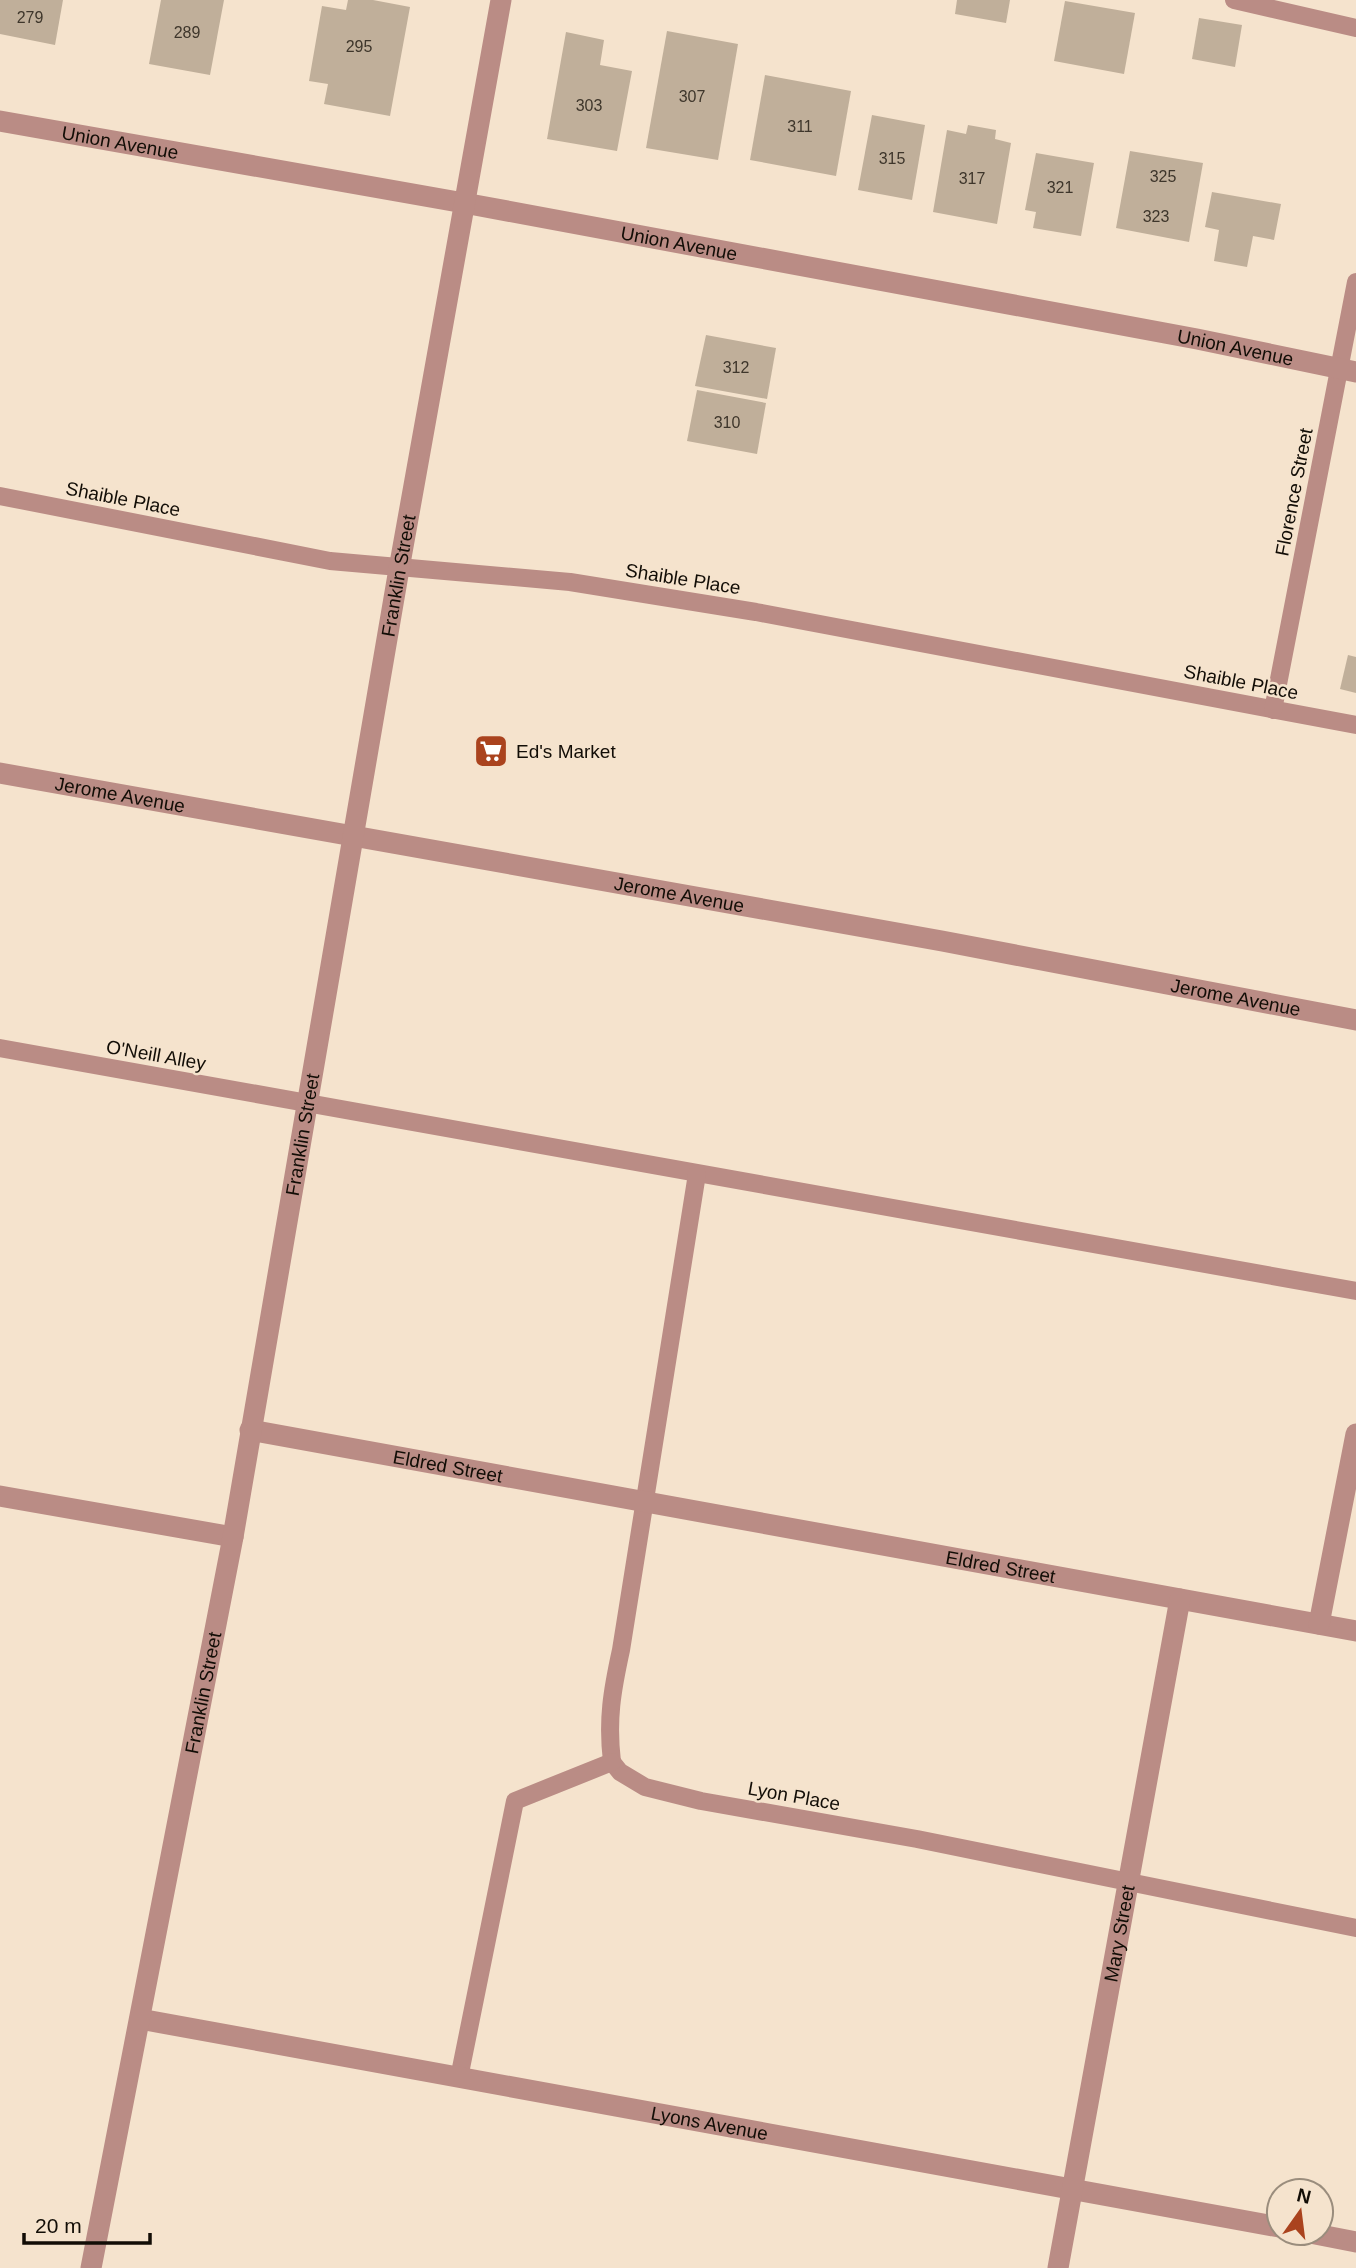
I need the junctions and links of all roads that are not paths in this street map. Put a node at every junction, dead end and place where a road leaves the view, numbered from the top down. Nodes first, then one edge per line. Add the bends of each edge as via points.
1 (501, 0) edge
2 (1234, 0) edge
3 (1356, 28) edge
4 (0, 121) edge
5 (464, 203) junction
6 (1356, 282) edge
7 (1348, 371) edge
8 (0, 496) edge
9 (399, 569) junction
10 (1273, 710) junction
11 (1356, 725) edge
12 (0, 773) edge
13 (352, 837) junction
14 (1356, 1020) edge
15 (0, 1048) edge
16 (306, 1104) junction
17 (697, 1174) junction
18 (1356, 1291) edge
19 (250, 1430) junction
20 (1356, 1434) edge
21 (0, 1496) edge
22 (646, 1502) junction
23 (233, 1537) junction
24 (1180, 1599) junction
25 (1319, 1624) junction
26 (1356, 1631) edge
27 (612, 1762) junction
28 (1128, 1882) junction
29 (1356, 1928) edge
30 (140, 2019) junction
31 (459, 2078) junction
32 (1072, 2189) junction
33 (1265, 2224) edge
34 (1335, 2238) edge
35 (1356, 2242) edge
36 (91, 2268) edge
37 (1059, 2268) edge

1 - 5 street, Franklin Street
2 - 3 lane
4 - 5 street, Union Avenue
5 - 7 street, Union Avenue
5 - 9 street, Franklin Street
6 - 7 lane, Florence Street
7 - 10 lane, Florence Street
8 - 9 lane, Shaible Place via 330,561
9 - 10 lane, Shaible Place via 570,582 756,612
9 - 13 street, Franklin Street
10 - 11 lane, Shaible Place
12 - 13 street, Jerome Avenue
13 - 14 street, Jerome Avenue
13 - 16 street, Franklin Street
15 - 16 lane, O'Neill Alley
16 - 17 lane, O'Neill Alley
16 - 19 street, Franklin Street
17 - 18 lane, O'Neill Alley
17 - 22 lane
19 - 22 street, Eldred Street
19 - 23 street, Franklin Street
20 - 25 street
21 - 23 street
22 - 24 street, Eldred Street
22 - 27 lane via 609,1704
23 - 30 street, Franklin Street
24 - 25 street, Eldred Street
24 - 28 street, Mary Street
25 - 26 street, Eldred Street
27 - 28 lane, Lyon Place via 645,1787 701,1801
27 - 31 lane via 515,1801
28 - 29 lane, Lyon Place
28 - 32 street, Mary Street
30 - 31 street, Lyons Avenue
30 - 36 street, Franklin Street
31 - 32 street, Lyons Avenue
32 - 33 street, Lyons Avenue
32 - 37 street, Mary Street
34 - 35 street

